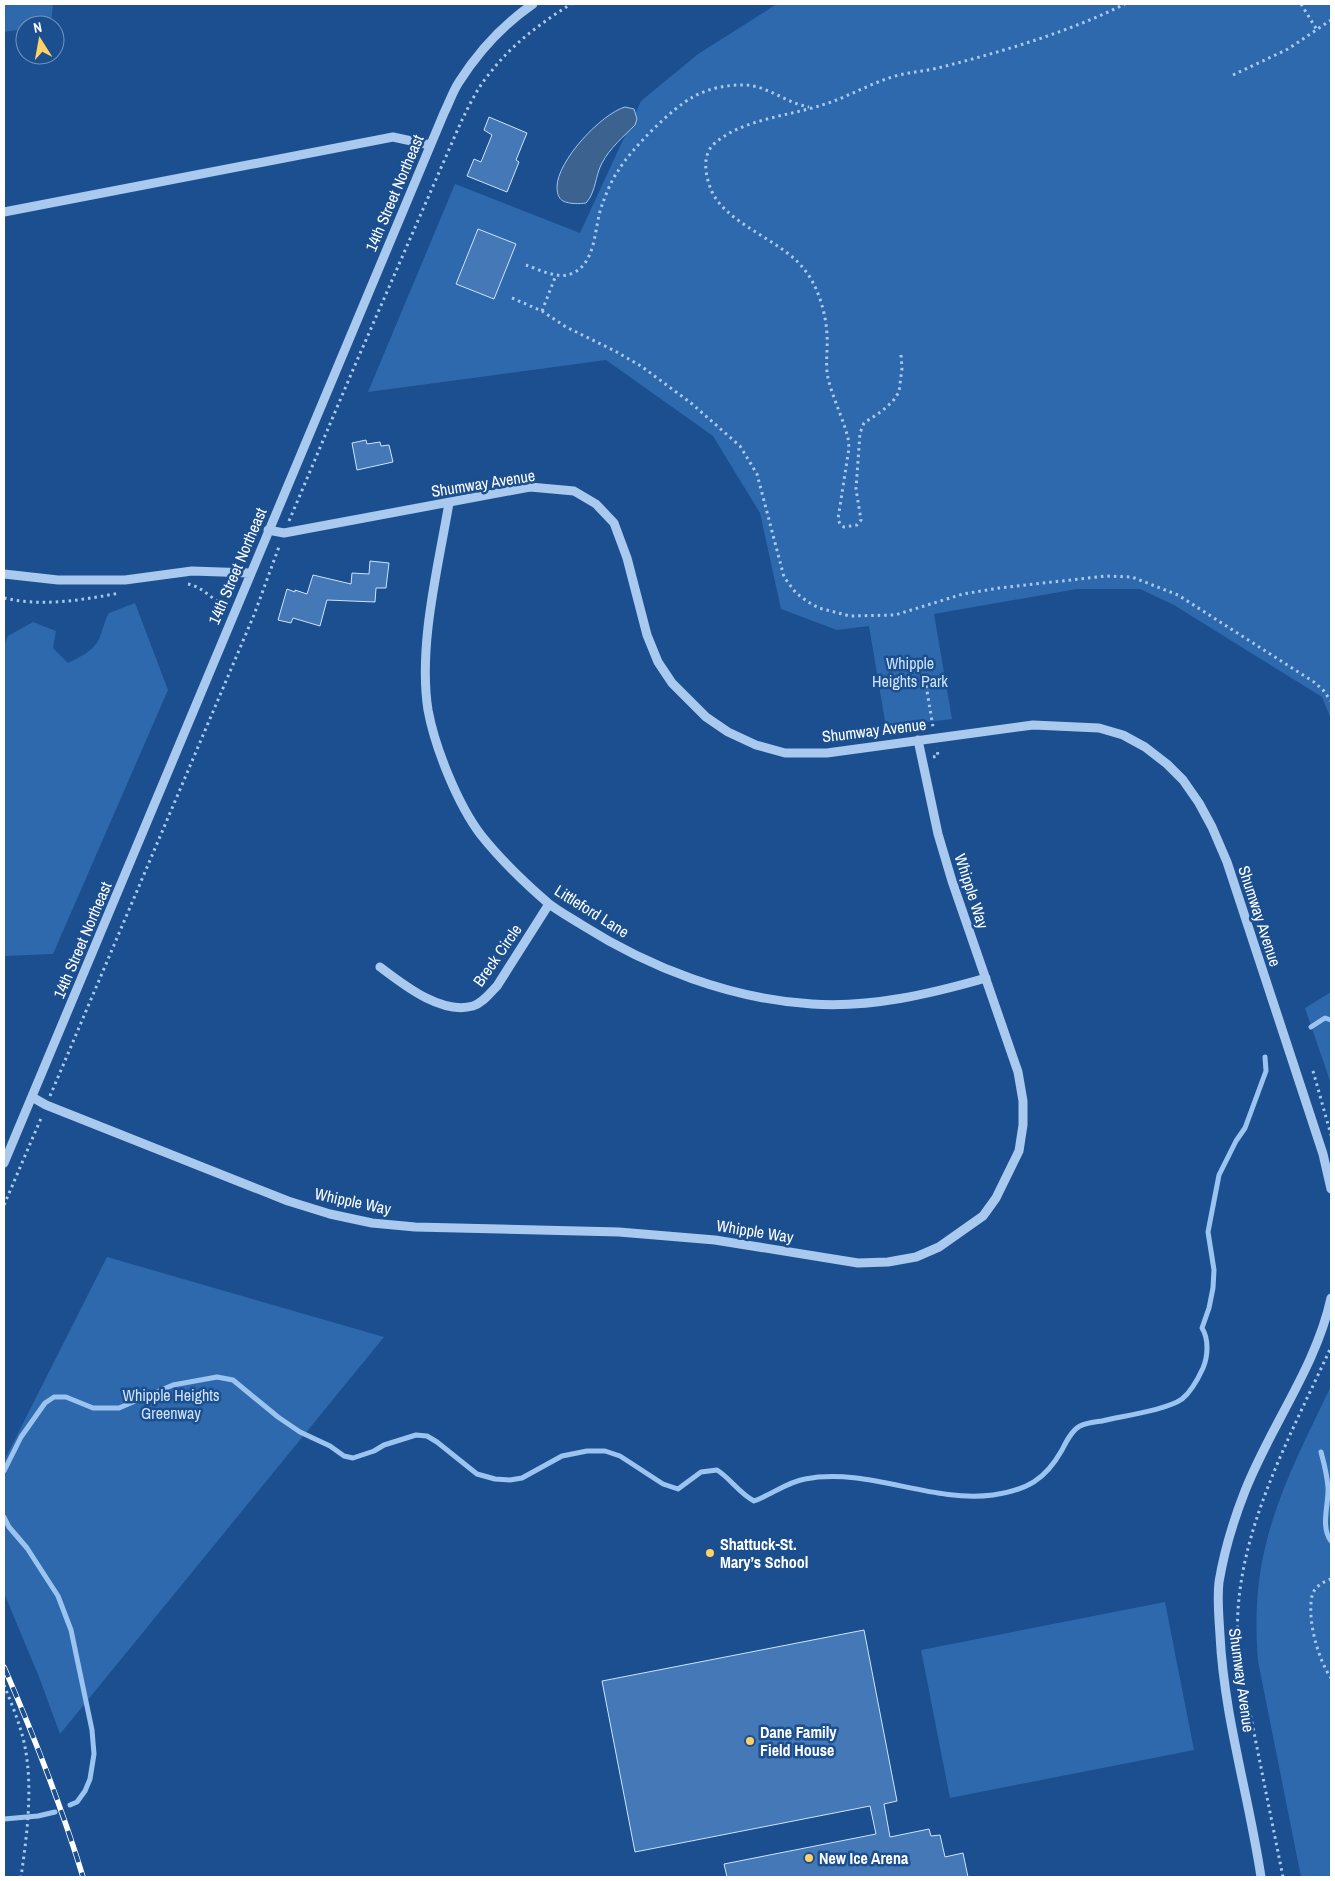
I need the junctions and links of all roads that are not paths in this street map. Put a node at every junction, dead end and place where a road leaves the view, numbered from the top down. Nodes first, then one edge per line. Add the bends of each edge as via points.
1 (533, 4) edge
2 (430, 145) junction
3 (4, 212) edge
4 (448, 503) junction
5 (268, 530) junction
6 (250, 573) junction
7 (4, 574) edge
8 (918, 740) junction
9 (549, 904) junction
10 (380, 967) dead end
11 (986, 978) junction
12 (32, 1097) junction
13 (4, 1163) edge
14 (1331, 1189) edge
15 (1331, 1298) edge
16 (1261, 1877) edge

1 - 2 street, 14th Street Northeast via 499,31 476,58 458,83
2 - 3 street via 393,137
2 - 5 street, 14th Street Northeast
4 - 5 street, Shumway Avenue via 284,533
4 - 8 street, Shumway Avenue via 530,487 574,491 596,504 614,523 621,539 647,635 658,662 672,684 706,717 728,732 756,745 785,753 827,753
4 - 9 street, Littleford Lane via 424,666 428,711 444,764 480,834
5 - 6 street, 14th Street Northeast
6 - 7 street via 192,570 126,580 58,580
6 - 12 street, 14th Street Northeast
8 - 11 street, Whipple Way via 938,834
8 - 14 street, Shumway Avenue via 1033,725 1099,728 1123,735 1145,748 1183,780 1212,827 1227,862 1323,1154
9 - 10 street, Breck Circle via 497,986 474,1006 447,1006 412,991
9 - 11 street, Littleford Lane via 608,941 659,966 709,984 765,998 812,1004 860,1004 916,996
11 - 12 street, Whipple Way via 1018,1072 1023,1101 1019,1151 996,1198 983,1216 939,1247 916,1257 888,1262 858,1262 715,1240 619,1232 372,1223 288,1201
12 - 13 street, 14th Street Northeast
15 - 16 street, Shumway Avenue via 1305,1371 1245,1491 1219,1583 1221,1655

